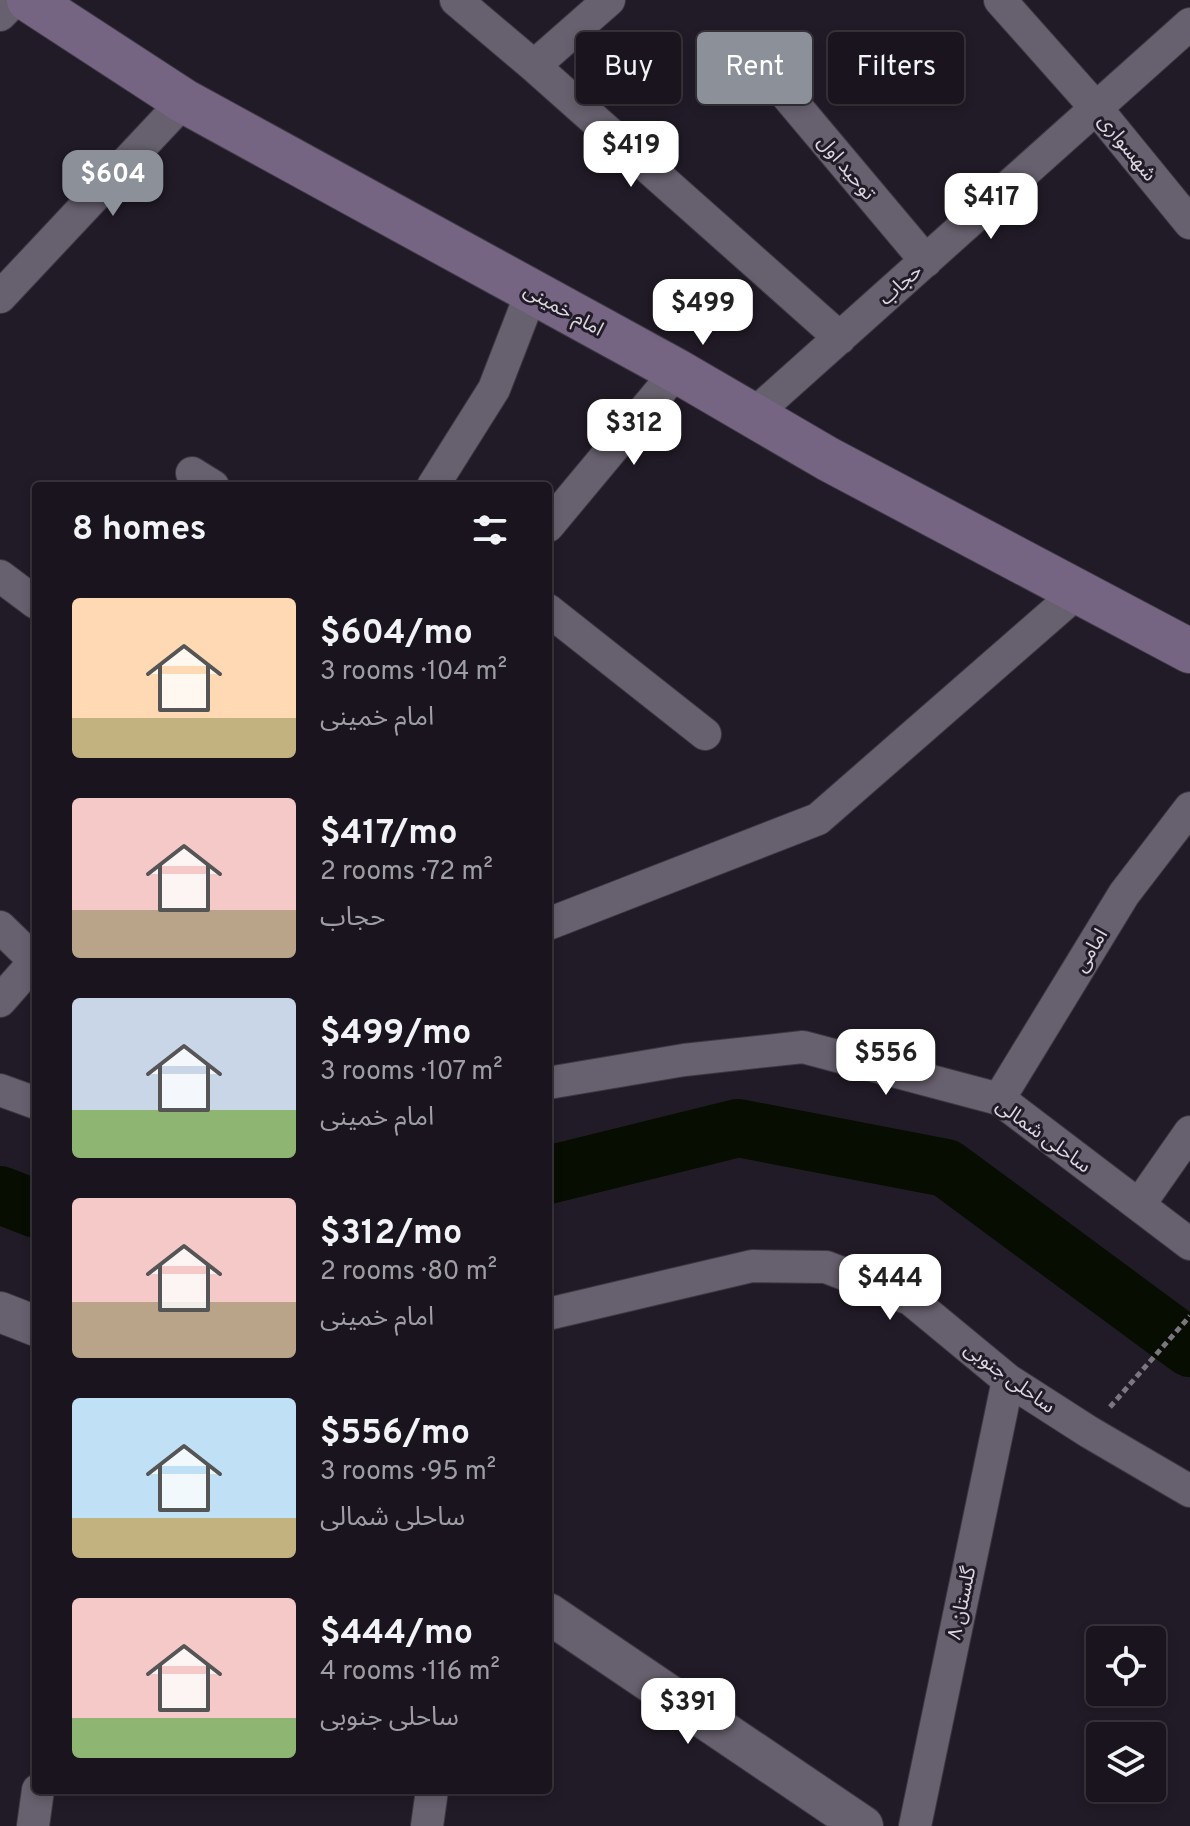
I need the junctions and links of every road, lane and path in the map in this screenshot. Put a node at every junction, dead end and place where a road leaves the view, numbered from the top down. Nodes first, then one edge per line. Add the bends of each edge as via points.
1 (15, 0) edge
2 (29, 0) edge
3 (456, 0) edge
4 (609, 0) edge
5 (1000, 0) edge
6 (0, 15) edge
7 (1190, 24) edge
8 (534, 66) junction
9 (184, 101) junction
10 (794, 104) edge
11 (1096, 108) junction
12 (1190, 223) edge
13 (926, 261) junction
14 (532, 291) junction
15 (0, 297) edge
16 (840, 338) junction
17 (677, 371) junction
18 (753, 415) junction
19 (436, 482) edge
20 (552, 521) edge
21 (0, 576) edge
22 (1079, 591) junction
23 (32, 600) edge
24 (552, 613) edge
25 (1190, 651) edge
26 (705, 734) dead end
27 (1190, 808) edge
28 (552, 922) edge
29 (0, 927) edge
30 (32, 956) edge
31 (32, 965) edge
32 (0, 1001) edge
33 (552, 1082) edge
34 (0, 1090) edge
35 (999, 1099) junction
36 (32, 1102) edge
37 (1190, 1132) edge
38 (1139, 1205) junction
39 (1190, 1244) edge
40 (0, 1312) edge
41 (552, 1313) edge
42 (1190, 1316) edge
43 (32, 1324) edge
44 (1008, 1380) junction
45 (1089, 1432) junction
46 (1190, 1491) edge
47 (552, 1616) edge
48 (37, 1794) edge
49 (431, 1794) edge
50 (817, 1812) edge
51 (33, 1826) edge
52 (427, 1826) edge
53 (863, 1826) edge
54 (915, 1826) edge

1 - 6 street
2 - 9 main road, امام خمینی
3 - 8 street
4 - 8 street
5 - 11 street, شهسواری
7 - 11 street, حجاب
8 - 16 street
9 - 14 main road, امام خمینی
9 - 15 street
10 - 13 street, توحید اول
11 - 12 street, شهسواری
11 - 13 street, حجاب
13 - 16 street, حجاب
14 - 17 main road, امام خمینی
14 - 19 street via 494,389
16 - 18 street, حجاب
17 - 18 main road, امام خمینی
17 - 20 street
18 - 22 main road, امام خمینی
21 - 23 street
22 - 25 main road, امام خمینی
22 - 28 street via 818,819
24 - 26 street
27 - 35 street, امامی via 1124,894
29 - 30 street
31 - 32 street
33 - 35 street, ساحلی شمالی via 803,1047
34 - 36 street
35 - 38 street, ساحلی شمالی
37 - 38 street
38 - 39 street, ساحلی شمالی
40 - 43 street
41 - 44 street, ساحلی جنوبی via 752,1266 826,1267 910,1299
42 - 45 path
44 - 45 street, ساحلی جنوبی
44 - 54 street, گلستان ۸
45 - 46 street, ساحلی جنوبی
47 - 50 street
48 - 51 street
49 - 52 street
50 - 53 street

